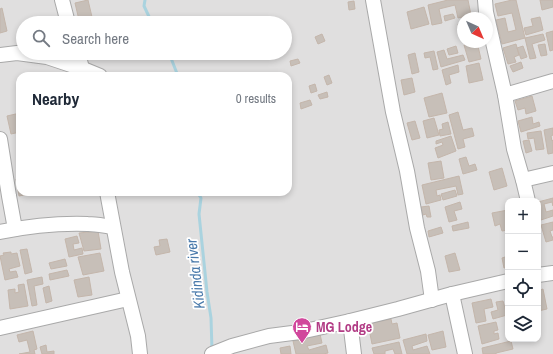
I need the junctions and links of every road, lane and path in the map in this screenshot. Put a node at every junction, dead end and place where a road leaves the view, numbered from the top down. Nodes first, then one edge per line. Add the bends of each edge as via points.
1 (62, 0) edge
2 (373, 0) edge
3 (485, 0) edge
4 (66, 16) edge
5 (16, 53) edge
6 (0, 55) edge
7 (54, 60) edge
8 (80, 60) edge
9 (83, 72) edge
10 (553, 81) edge
11 (504, 95) junction
12 (0, 139) edge
13 (553, 173) edge
14 (523, 180) junction
15 (108, 196) edge
16 (527, 198) edge
17 (113, 228) junction
18 (15, 229) junction
19 (0, 232) edge
20 (505, 282) edge
21 (452, 294) junction
22 (128, 299) junction
23 (432, 300) junction
24 (350, 321) junction
25 (0, 328) edge
26 (249, 348) edge
27 (140, 354) edge
28 (212, 354) edge
29 (354, 354) edge
30 (465, 354) edge

1 - 4 street
2 - 23 street
3 - 11 street
5 - 6 street
7 - 9 street
8 - 9 street
10 - 11 street
11 - 14 street via 514,149
12 - 18 street
13 - 14 street
14 - 16 street
15 - 17 street
17 - 18 street via 76,224
17 - 22 street
18 - 19 street
20 - 21 street
21 - 23 street
21 - 30 street
22 - 25 street
22 - 27 street
23 - 24 street
24 - 26 street via 270,336
24 - 29 street
26 - 28 street via 232,346

